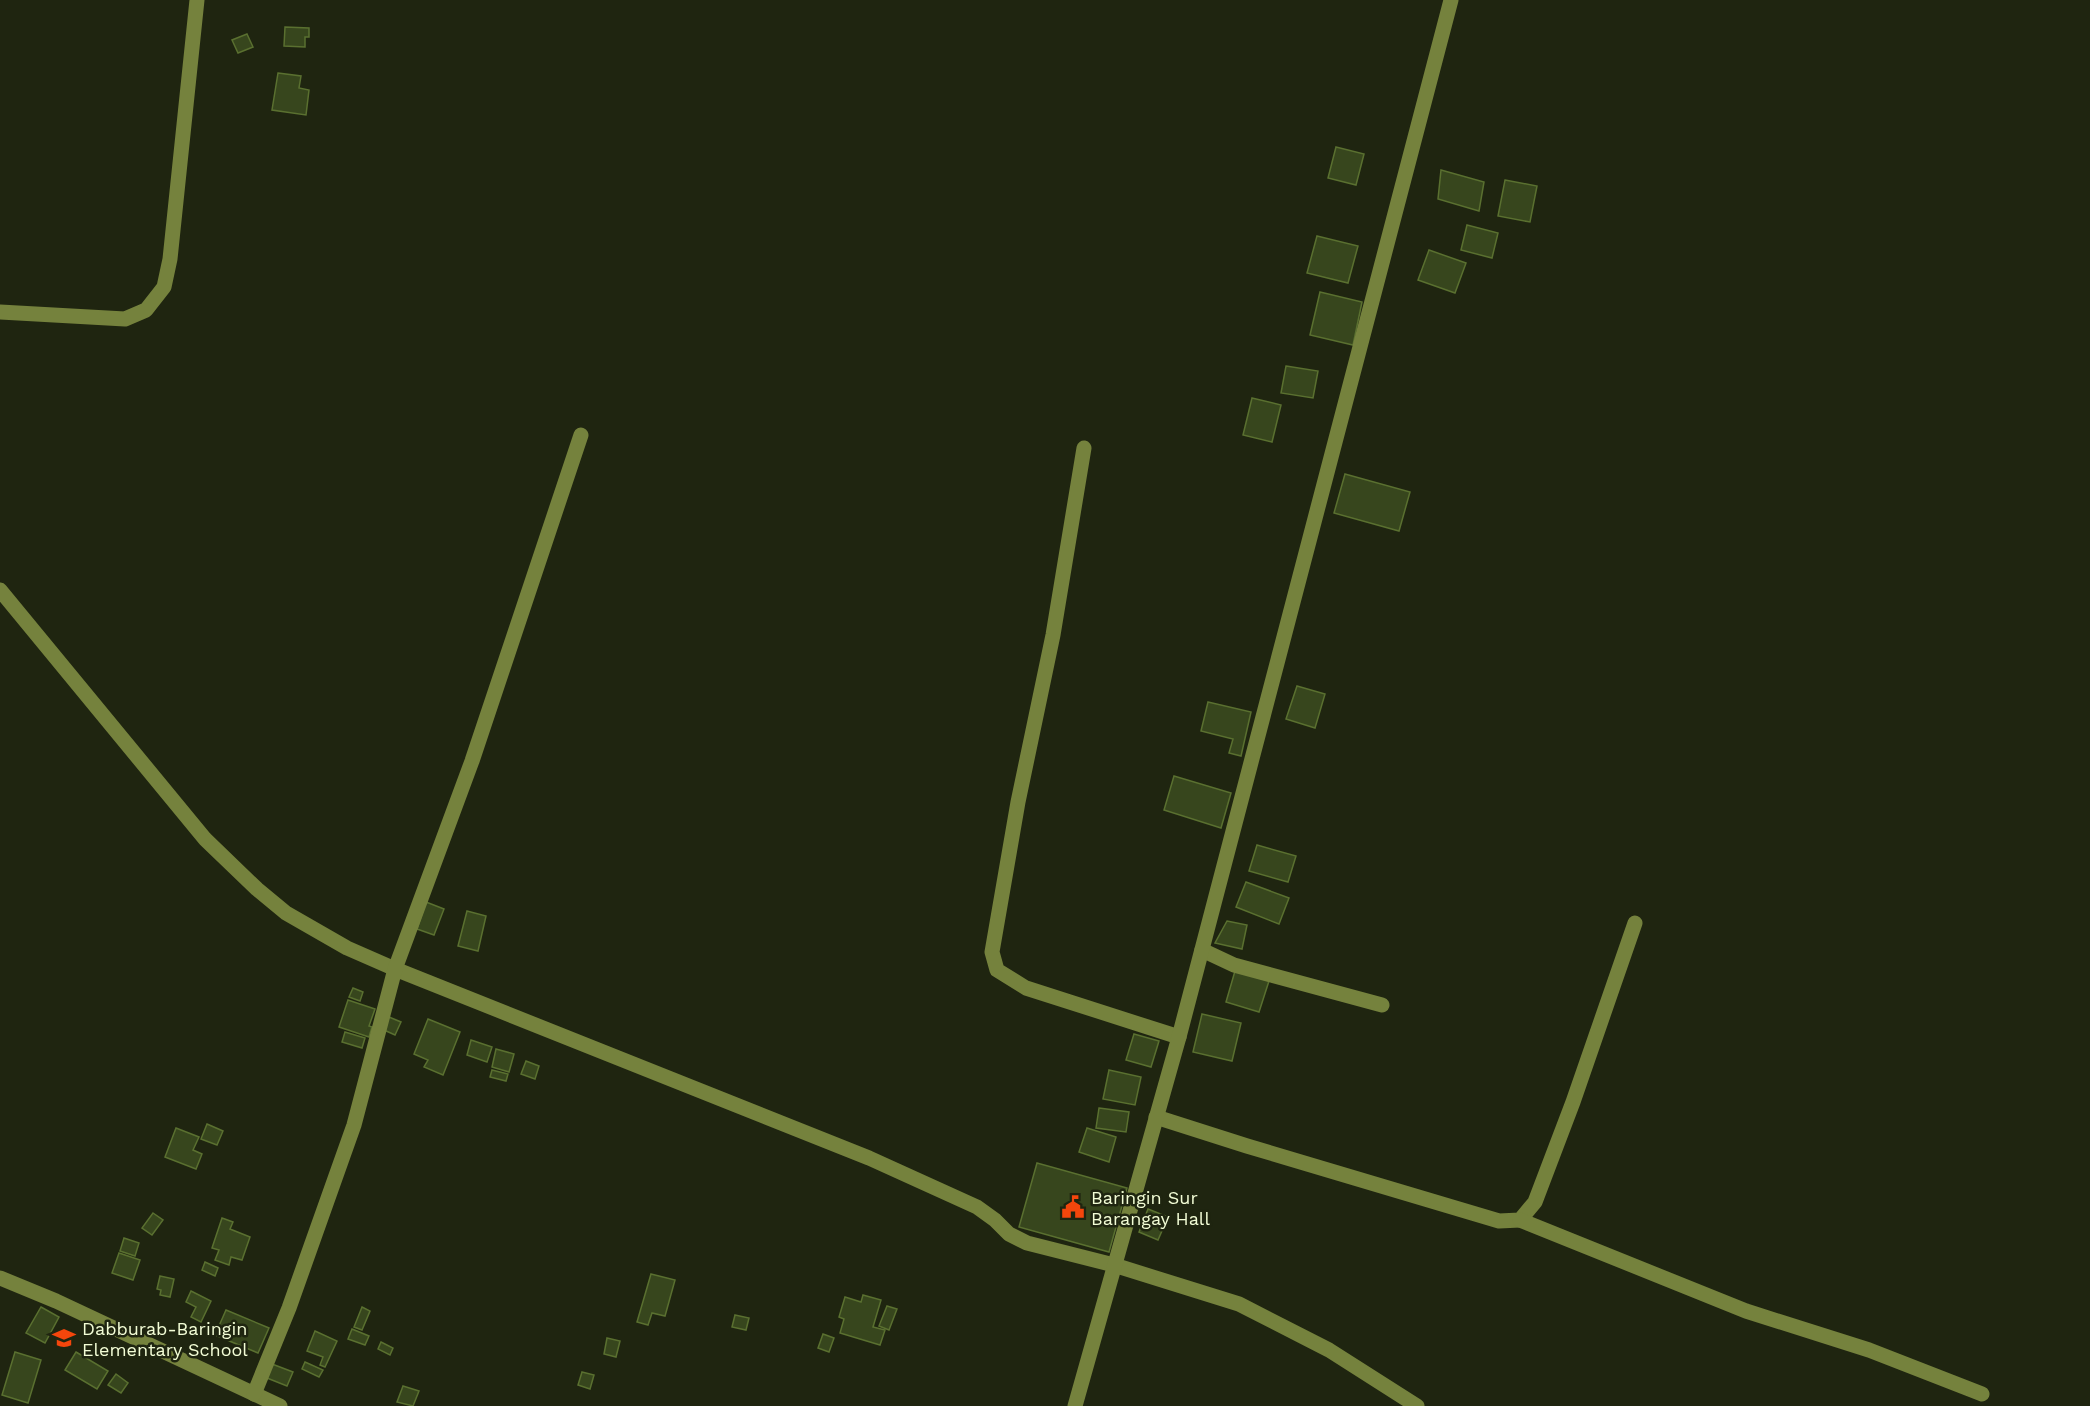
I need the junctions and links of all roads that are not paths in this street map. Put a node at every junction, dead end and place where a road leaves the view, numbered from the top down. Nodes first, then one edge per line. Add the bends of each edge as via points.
1 (197, 0) edge
2 (1451, 0) edge
3 (0, 312) edge
4 (581, 435) dead end
5 (1084, 448) dead end
6 (0, 590) edge
7 (1635, 922) dead end
8 (1202, 950) junction
9 (395, 969) junction
10 (1382, 1005) dead end
11 (1179, 1037) junction
12 (1156, 1117) junction
13 (1520, 1220) junction
14 (1114, 1265) junction
15 (0, 1278) edge
16 (254, 1394) junction
17 (1982, 1394) dead end
18 (280, 1406) edge
19 (1075, 1406) edge
20 (1417, 1406) edge

1 - 3 street via 171,259 164,287 146,310 125,319
2 - 8 street
4 - 9 street via 471,761
5 - 11 street via 1053,635 992,952 997,970 1026,988
6 - 9 street via 205,839 257,889 286,913 347,948
7 - 13 street via 1535,1203
8 - 10 street via 1234,965
8 - 11 street
9 - 14 street via 868,1158 977,1207 1009,1234 1027,1243
9 - 16 street via 354,1125
11 - 12 street
12 - 13 street via 1499,1221
12 - 14 street
13 - 17 street via 1746,1311 1869,1350
14 - 19 street
14 - 20 street via 1239,1304 1329,1350
15 - 16 street
16 - 18 street

